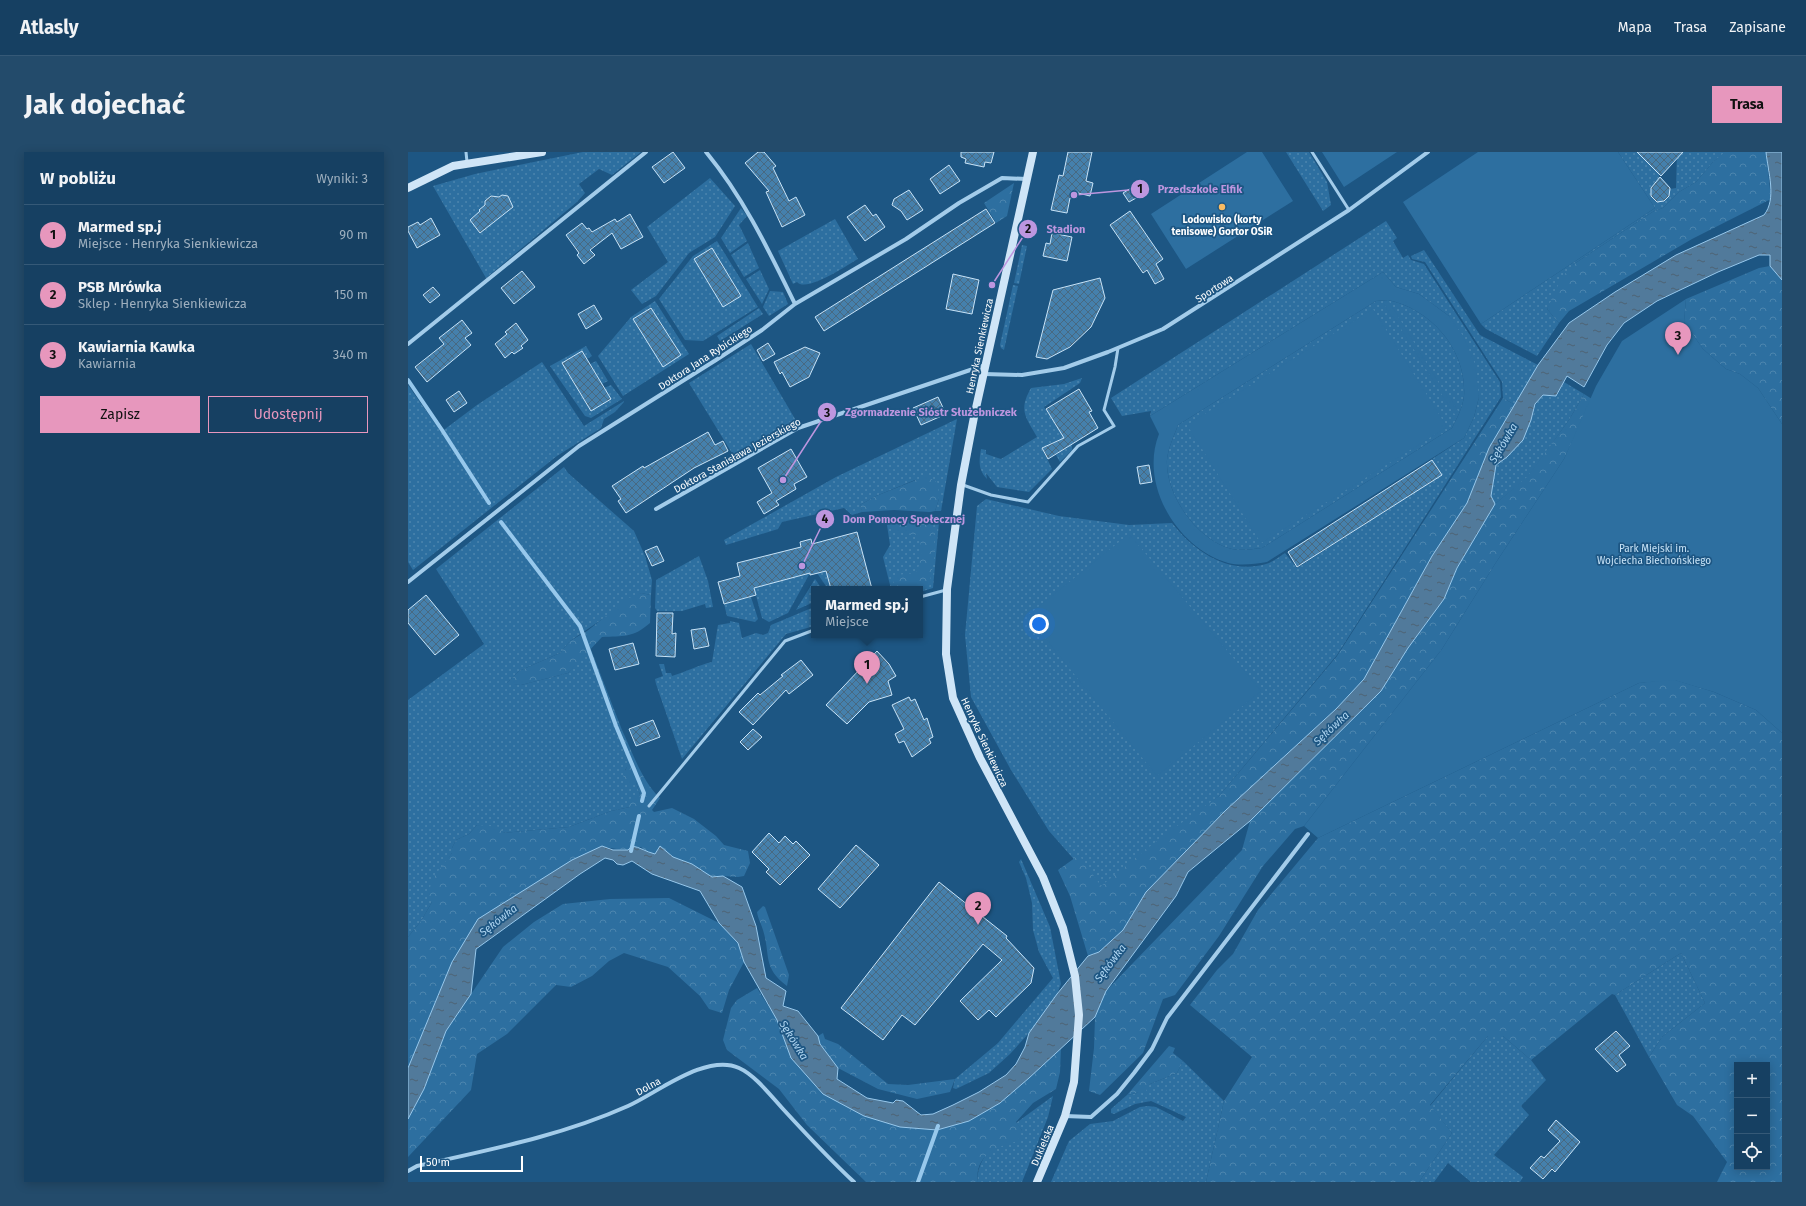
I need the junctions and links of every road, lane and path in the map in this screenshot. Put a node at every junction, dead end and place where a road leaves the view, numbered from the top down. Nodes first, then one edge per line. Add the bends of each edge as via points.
1 (466, 152) edge
2 (542, 152) edge
3 (646, 152) edge
4 (706, 152) edge
5 (1033, 152) edge
6 (1312, 152) edge
7 (1428, 152) edge
8 (467, 164) junction
9 (1027, 179) junction
10 (408, 188) edge
11 (1349, 210) junction
12 (795, 304) junction
13 (408, 344) edge
14 (1118, 348) junction
15 (986, 364) junction
16 (984, 374) junction
17 (961, 485) junction
18 (656, 509) dead end
19 (408, 582) edge
20 (947, 589) junction
21 (923, 596) edge
22 (811, 631) edge
23 (649, 806) dead end
24 (1308, 834) dead end
25 (1074, 1082) joint
26 (1065, 1116) junction
27 (408, 1171) edge
28 (854, 1182) edge
29 (1037, 1182) edge

1 - 8 lane
2 - 8 main road
3 - 13 street
4 - 12 street via 752,218
5 - 9 main road, Henryka Sienkiewicza
6 - 11 lane
7 - 11 street, Sportowa
8 - 10 main road via 453,166
9 - 12 street, Doktora Jana Rybickiego via 1002,178 906,239
9 - 15 main road, Henryka Sienkiewicza
11 - 14 street, Sportowa via 1170,325
12 - 19 street, Doktora Jana Rybickiego via 762,330 579,446
14 - 16 street, Sportowa via 1046,373
14 - 17 lane via 1104,410 1114,426 1078,446 1028,502 991,495
15 - 16 main road, Henryka Sienkiewicza
15 - 18 street, Doktora Stanisława Jezierskiego via 798,428
16 - 17 main road, Henryka Sienkiewicza
17 - 20 main road, Henryka Sienkiewicza
20 - 21 lane
20 - 25 main road, Henryka Sienkiewicza via 946,654 953,698 980,758 1043,877 1063,928 1075,976 1079,1016
22 - 23 lane via 785,641
24 - 26 street via 1167,1018 1152,1049 1117,1094 1091,1117
25 - 26 main road, Dukielska
26 - 29 main road, Dukielska
27 - 28 street, Dolna via 417,1166 548,1136 629,1106 683,1076 714,1064 738,1068 761,1086

